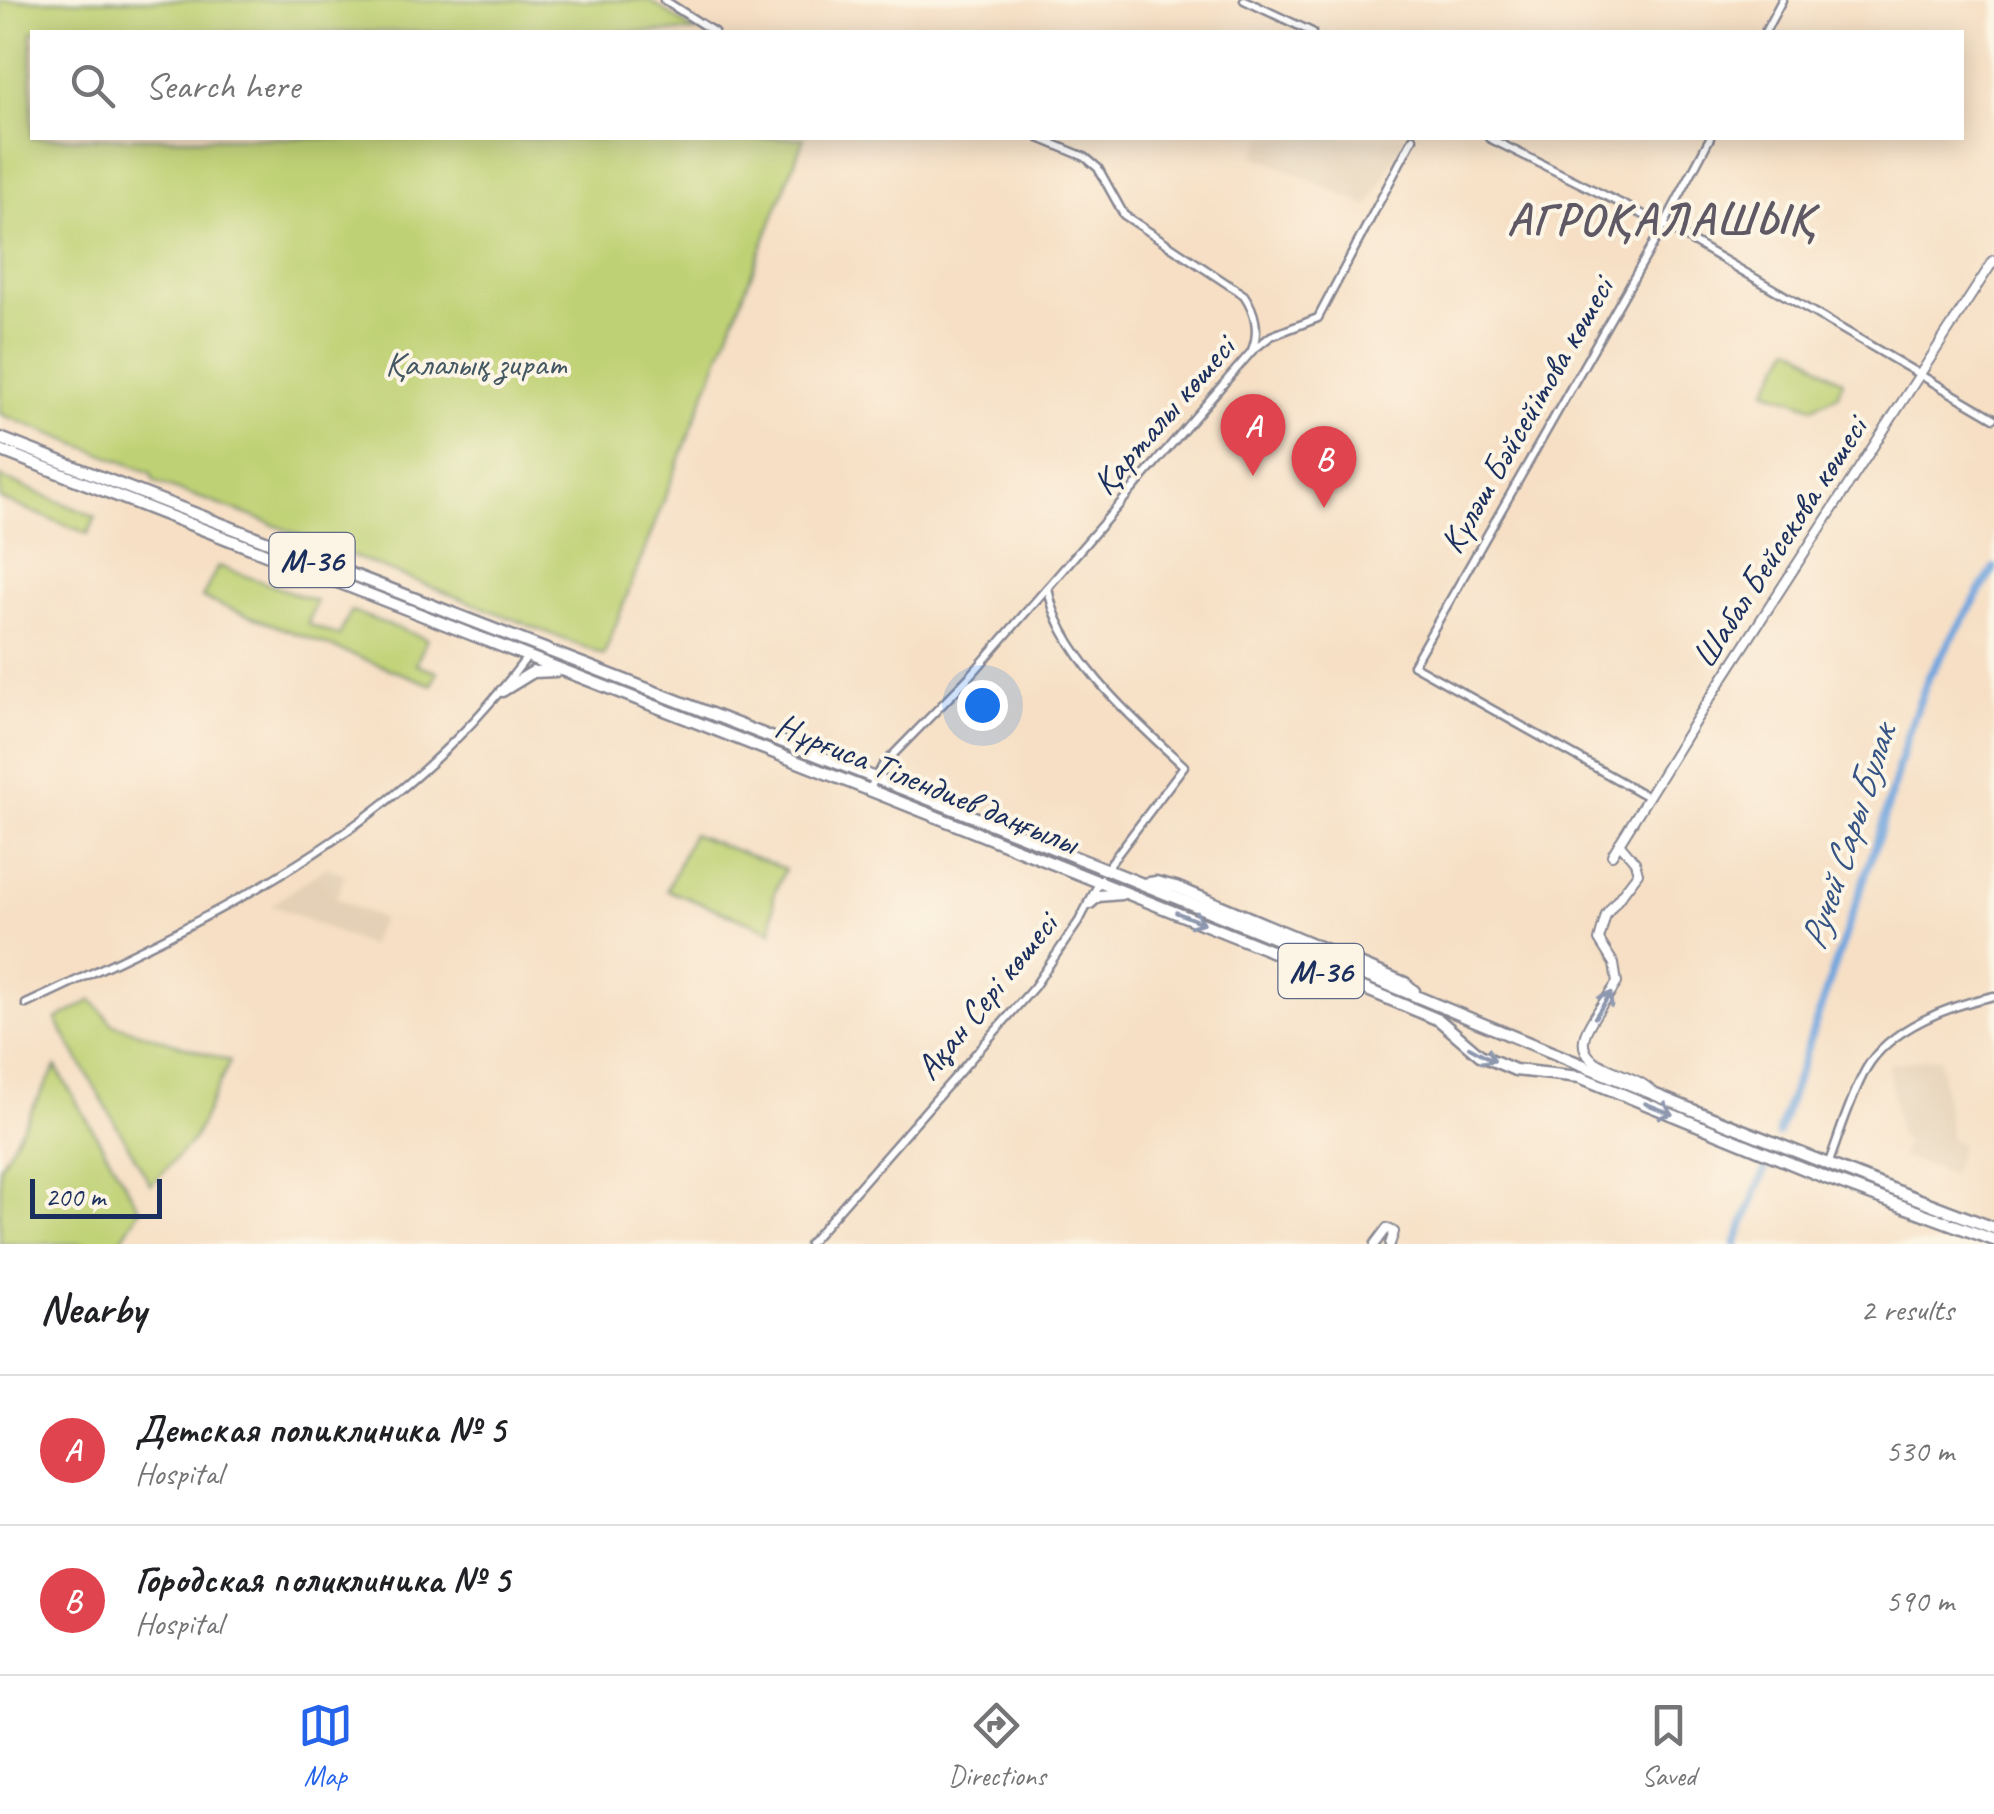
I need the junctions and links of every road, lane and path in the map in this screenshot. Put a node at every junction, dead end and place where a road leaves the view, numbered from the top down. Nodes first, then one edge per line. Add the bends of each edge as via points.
1 (664, 0) edge
2 (1244, 0) edge
3 (1782, 0) edge
4 (711, 30) edge
5 (1308, 30) edge
6 (1766, 30) edge
7 (1045, 140) edge
8 (1412, 140) edge
9 (1492, 140) edge
10 (1709, 140) edge
11 (1664, 225) junction
12 (1994, 260) edge
13 (1252, 351) junction
14 (1921, 374) junction
15 (1994, 418) edge
16 (0, 438) edge
17 (0, 450) edge
18 (1048, 587) junction
19 (528, 656) junction
20 (572, 674) junction
21 (502, 691) junction
22 (872, 784) junction
23 (1648, 797) junction
24 (1620, 843) junction
25 (1612, 855) dead end
26 (1106, 870) junction
27 (1100, 881) junction
28 (1143, 884) junction
29 (1190, 893) junction
30 (1136, 896) junction
31 (1090, 903) junction
32 (1206, 910) junction
33 (1294, 946) junction
34 (1288, 958) junction
35 (1994, 996) edge
36 (1427, 1000) junction
37 (26, 1004) dead end
38 (1442, 1014) junction
39 (1652, 1092) junction
40 (1729, 1130) junction
41 (1826, 1171) junction
42 (1994, 1228) edge
43 (1994, 1240) edge
44 (1392, 1241) edge
45 (809, 1244) edge
46 (1375, 1244) edge

1 - 4 street
2 - 5 street
3 - 6 street
7 - 13 street via 1098,168 1124,215 1244,295 1255,316
8 - 13 street, Қарталы көшесі via 1321,313
9 - 11 street
10 - 11 street, Күләш Бәйсейітова көшесі
11 - 14 street
11 - 23 street, Күләш Бәйсейітова көшесі via 1413,665
12 - 14 main road, Шабал Бейсекова көшесі
13 - 18 street, Қарталы көшесі
14 - 15 street
14 - 23 main road, Шабал Бейсекова көшесі
16 - 22 main road, Нұрғиса Тілендиев даңғылы / M-36
17 - 19 main road, Нұрғиса Тілендиев даңғылы / M-36
18 - 22 street, Қарталы көшесі
18 - 26 street, Ақан Сері көшесі via 1050,604 1080,656 1184,766
19 - 20 main road, Нұрғиса Тілендиев даңғылы / M-36
19 - 21 street
20 - 21 main road via 541,670
20 - 22 main road, Нұрғиса Тілендиев даңғылы / M-36
21 - 37 street via 394,798 352,830 184,930
22 - 26 main road, Нұрғиса Тілендиев даңғылы / M-36
22 - 27 main road, Нұрғиса Тілендиев даңғылы / M-36
23 - 24 main road, Шабал Бейсекова көшесі
24 - 25 main road, Шабал Бейсекова көшесі
39 -> 24 main road via 1599,1065 1583,1043 1617,983 1598,940 1601,924 1638,873
26 - 27 street, Ақан Сері көшесі
26 - 28 main road, Нұрғиса Тілендиев даңғылы / M-36
27 - 30 main road, Нұрғиса Тілендиев даңғылы / M-36
27 - 31 street, Ақан Сері көшесі
28 - 29 main road
28 - 32 main road, Нұрғиса Тілендиев даңғылы / M-36
29 - 32 main road
29 - 36 main road via 1404,983
30 - 31 main road via 1108,893
30 -> 34 main road, Нұрғиса Тілендиев даңғылы / M-36
31 - 45 street, Ақан Сері көшесі via 1034,987
32 - 33 main road, Нұрғиса Тілендиев даңғылы / M-36
33 - 34 main road
33 - 36 main road, Нұрғиса Тілендиев даңғылы / M-36
34 - 38 main road, Нұрғиса Тілендиев даңғылы / M-36
35 - 41 street via 1938,1014 1885,1046 1865,1071
36 - 38 main road, Нұрғиса Тілендиев даңғылы / M-36
38 - 39 main road, Нұрғиса Тілендиев даңғылы / M-36
38 -> 40 main road, Нұрғиса Тілендиев даңғылы / M-36 via 1474,1051 1515,1070 1580,1077
39 - 40 main road, Нұрғиса Тілендиев даңғылы / M-36
40 - 41 main road, Нұрғиса Тілендиев даңғылы / M-36
41 - 42 main road, M-36
41 - 43 main road, M-36
44 - 46 main road via 1392,1230 1384,1229

